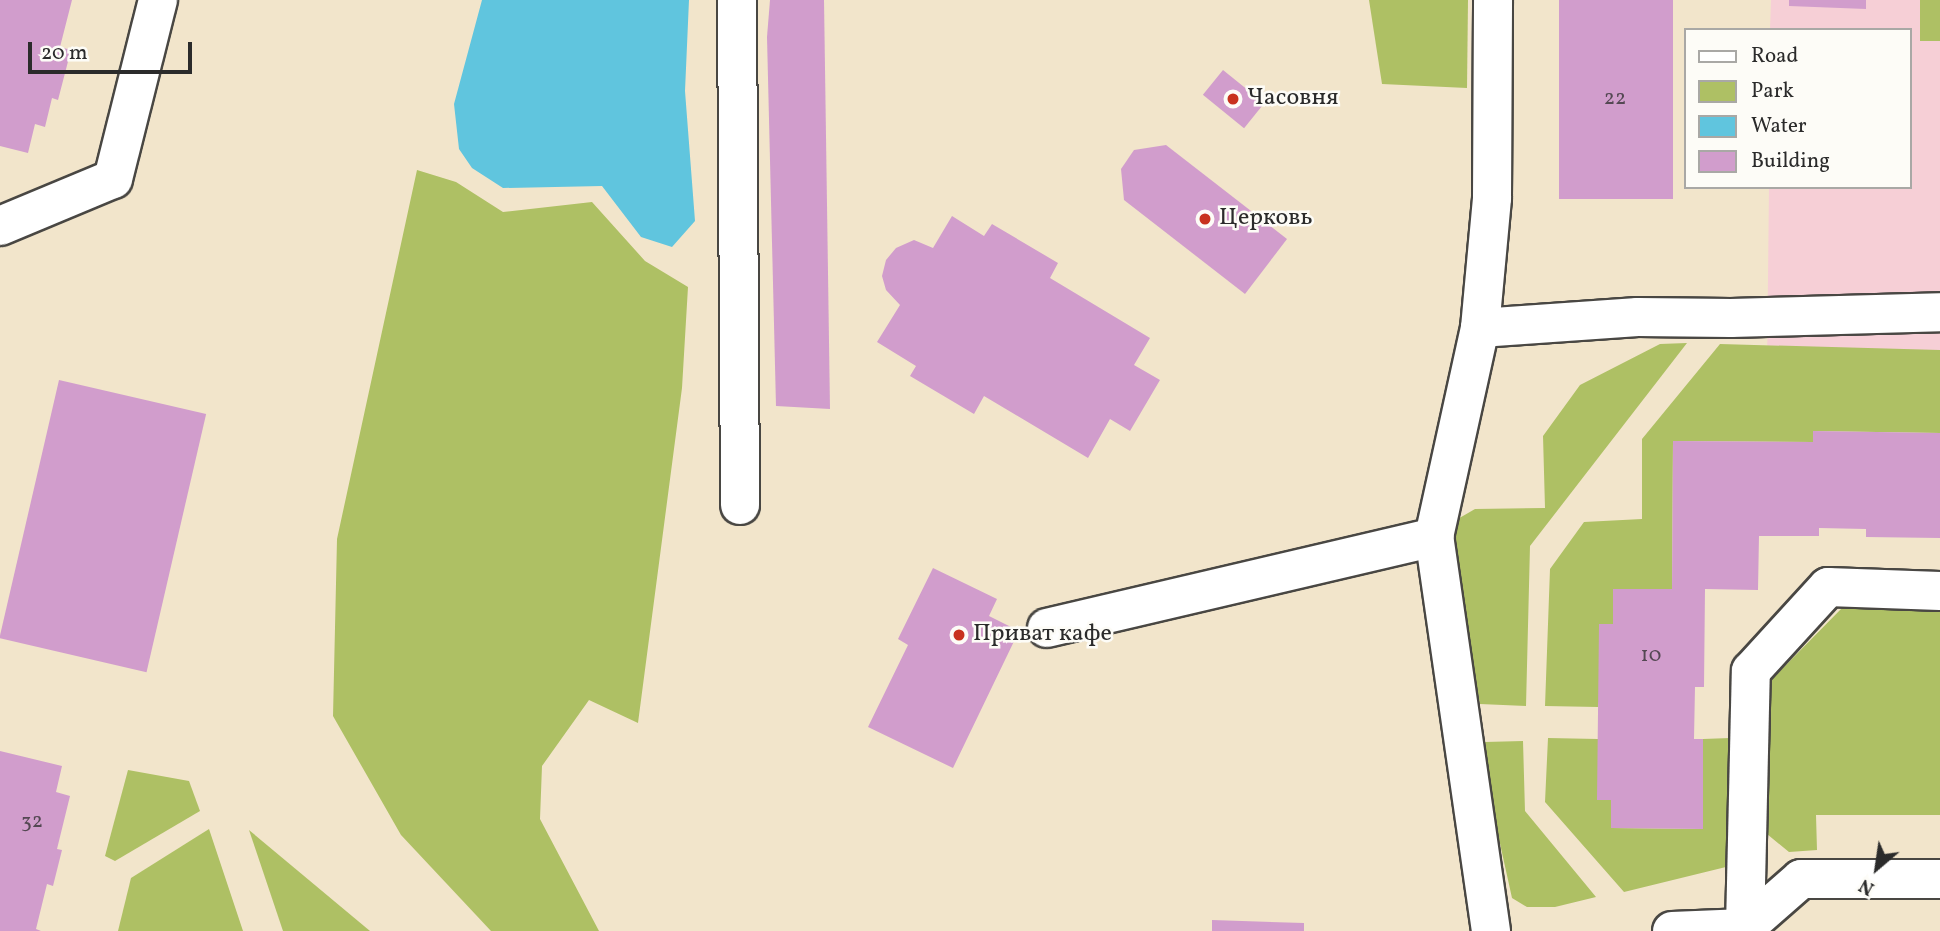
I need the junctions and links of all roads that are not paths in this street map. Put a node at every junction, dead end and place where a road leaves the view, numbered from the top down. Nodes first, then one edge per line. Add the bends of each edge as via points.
1 (158, 0) edge
2 (737, 0) edge
3 (1493, 0) edge
4 (0, 226) edge
5 (1940, 312) edge
6 (1480, 328) junction
7 (740, 505) dead end
8 (1434, 537) junction
9 (1940, 591) edge
10 (1047, 628) dead end
11 (1940, 879) edge
12 (1745, 928) junction
13 (1491, 931) edge
14 (1672, 931) edge

1 - 4 lane via 113,179
2 - 7 lane
3 - 6 lane via 1492,198
5 - 6 lane via 1638,317
6 - 8 lane
8 - 10 lane
8 - 13 lane
9 - 12 lane via 1828,587 1751,671
11 - 12 lane via 1801,879
12 - 14 lane

